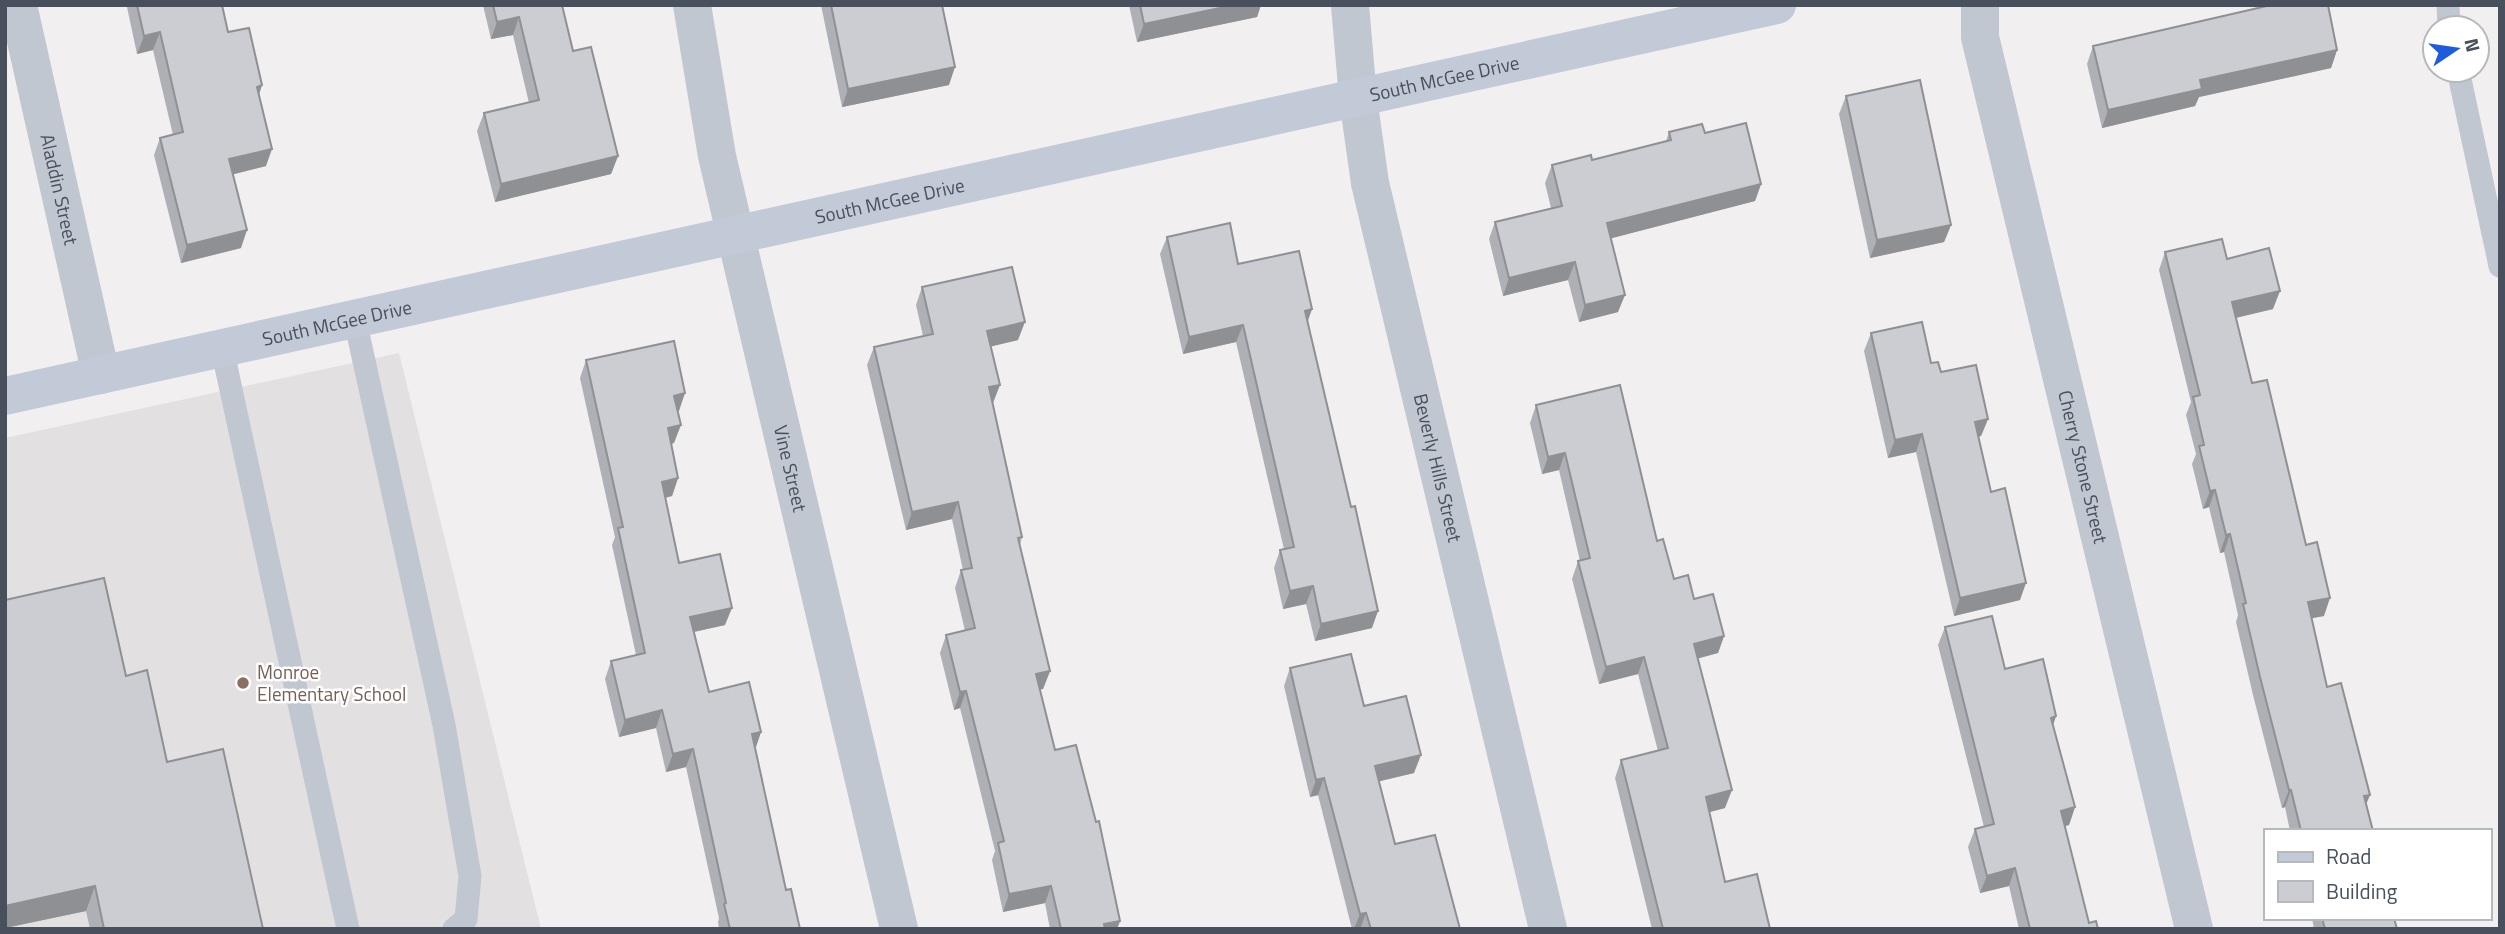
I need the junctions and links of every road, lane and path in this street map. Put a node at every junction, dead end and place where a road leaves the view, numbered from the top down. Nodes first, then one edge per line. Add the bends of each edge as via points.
1 (18, 5) edge
2 (692, 5) edge
3 (1349, 5) edge
4 (1777, 5) edge
5 (1980, 5) edge
6 (2461, 84) edge
7 (1358, 98) junction
8 (737, 236) junction
9 (2500, 267) edge
10 (355, 320) junction
11 (222, 348) junction
12 (101, 375) junction
13 (5, 396) edge
14 (348, 929) edge
15 (454, 929) edge
16 (899, 929) edge
17 (1548, 929) edge
18 (2194, 929) edge

1 - 12 street, Aladdin Street
2 - 8 street, Vine Street via 717,156
3 - 7 street, Beverly Hills Street
4 - 7 street, South McGee Drive
5 - 18 street, Cherry Stone Street via 1980,37
6 - 9 lane
7 - 8 street, South McGee Drive
7 - 17 street, Beverly Hills Street via 1370,183
8 - 10 street, South McGee Drive
8 - 16 street, Vine Street
10 - 11 street, South McGee Drive
10 - 15 lane via 443,725 470,876 466,919
11 - 12 street, South McGee Drive
11 - 14 lane
12 - 13 street, South McGee Drive

